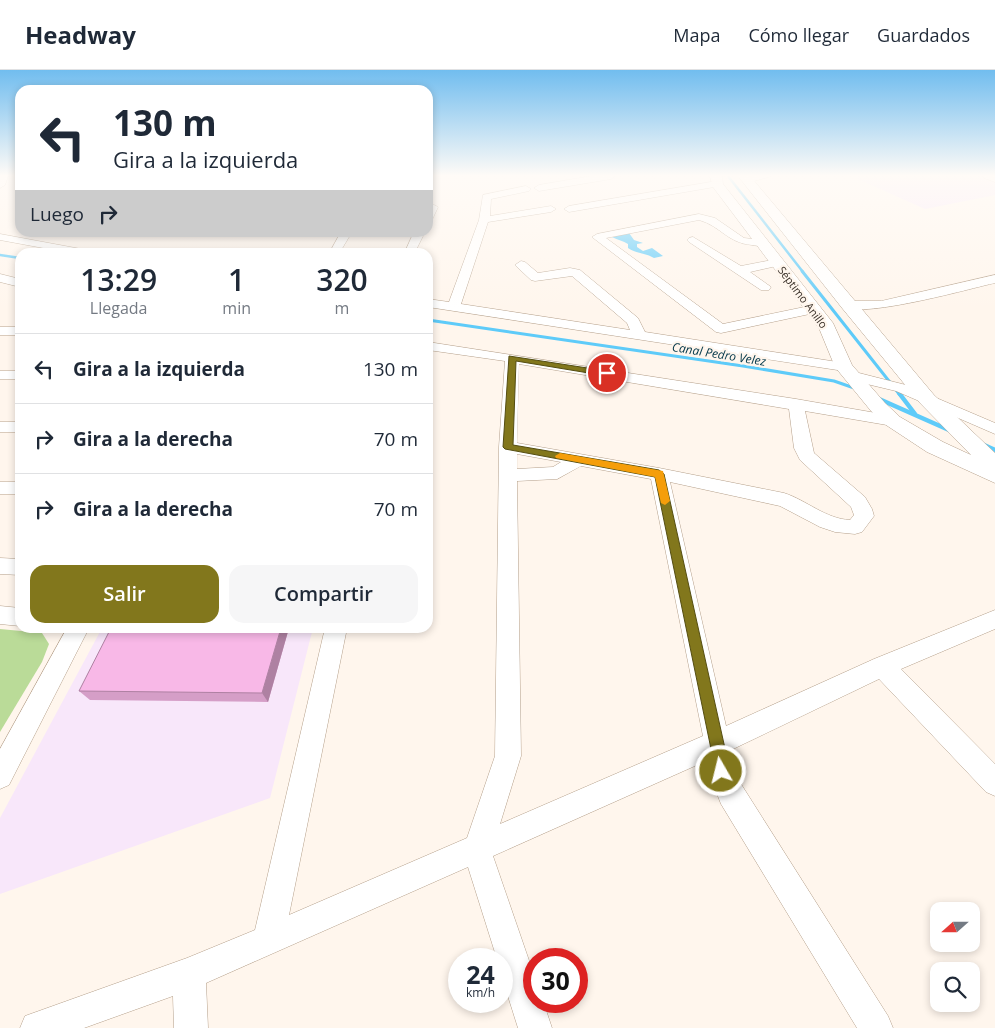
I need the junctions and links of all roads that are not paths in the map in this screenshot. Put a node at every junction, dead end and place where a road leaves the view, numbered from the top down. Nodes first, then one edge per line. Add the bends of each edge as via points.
1 (484, 220) edge
2 (673, 221) edge
3 (712, 221) edge
4 (745, 221) edge
5 (780, 221) edge
6 (0, 237) edge
7 (344, 237) edge
8 (693, 240) dead end
9 (761, 243) junction
10 (59, 248) edge
11 (337, 248) edge
12 (777, 263) junction
13 (521, 265) dead end
14 (739, 270) junction
15 (0, 278) edge
16 (995, 279) edge
17 (15, 282) edge
18 (765, 287) dead end
19 (433, 304) edge
20 (811, 305) junction
21 (848, 305) junction
22 (454, 306) junction
23 (756, 309) dead end
24 (2, 331) dead end
25 (15, 331) edge
26 (640, 336) junction
27 (433, 347) edge
28 (512, 358) junction
29 (850, 374) junction
30 (0, 375) edge
31 (15, 375) edge
32 (927, 399) junction
33 (796, 404) junction
34 (894, 421) junction
35 (0, 427) edge
36 (15, 427) edge
37 (995, 429) edge
38 (508, 447) junction
39 (579, 459) junction
40 (993, 470) edge
41 (659, 474) junction
42 (508, 475) junction
43 (0, 488) edge
44 (15, 488) edge
45 (0, 566) edge
46 (15, 567) edge
47 (0, 615) edge
48 (15, 616) edge
49 (995, 619) edge
50 (75, 633) edge
51 (335, 633) edge
52 (882, 666) junction
53 (717, 744) junction
54 (0, 776) edge
55 (995, 783) edge
56 (477, 850) junction
57 (268, 940) junction
58 (189, 974) junction
59 (37, 1028) edge
60 (191, 1028) edge
61 (534, 1028) edge
62 (876, 1028) edge

1 - 22 street
2 - 20 street via 597,237 721,329
3 - 9 street via 740,241
4 - 9 street, Séptimo Anillo
5 - 21 street
6 - 10 street
7 - 11 street
8 - 14 street
9 - 12 street, Séptimo Anillo
12 - 14 street
12 - 20 street, Séptimo Anillo
13 - 26 street via 535,277 576,273 633,321
14 - 18 street
15 - 17 street
16 - 21 street via 886,304
19 - 22 street
20 - 23 street via 764,313
20 - 29 street, Séptimo Anillo via 827,327
21 - 32 street
22 - 26 street
24 - 25 street
26 - 29 street
27 - 28 street
28 - 33 street
28 - 38 street
29 - 32 street
29 - 34 street, Séptimo Anillo
30 - 31 street
32 - 37 street
32 - 40 street
33 - 34 street
33 - 41 street via 806,456 863,509 864,516 855,527 827,523 784,500
34 - 40 street, Séptimo Anillo via 935,447
35 - 36 street
38 - 39 street
38 - 42 street
39 - 41 street
39 - 42 street via 550,475
41 - 53 street
42 - 56 street via 508,756
43 - 44 street
45 - 46 street
47 - 48 street
49 - 52 street
50 - 54 street
51 - 57 street
52 - 53 street
52 - 55 street
53 - 56 street
53 - 62 street via 721,771 730,794
56 - 57 street
56 - 61 street
57 - 58 street
58 - 59 street
58 - 60 street

